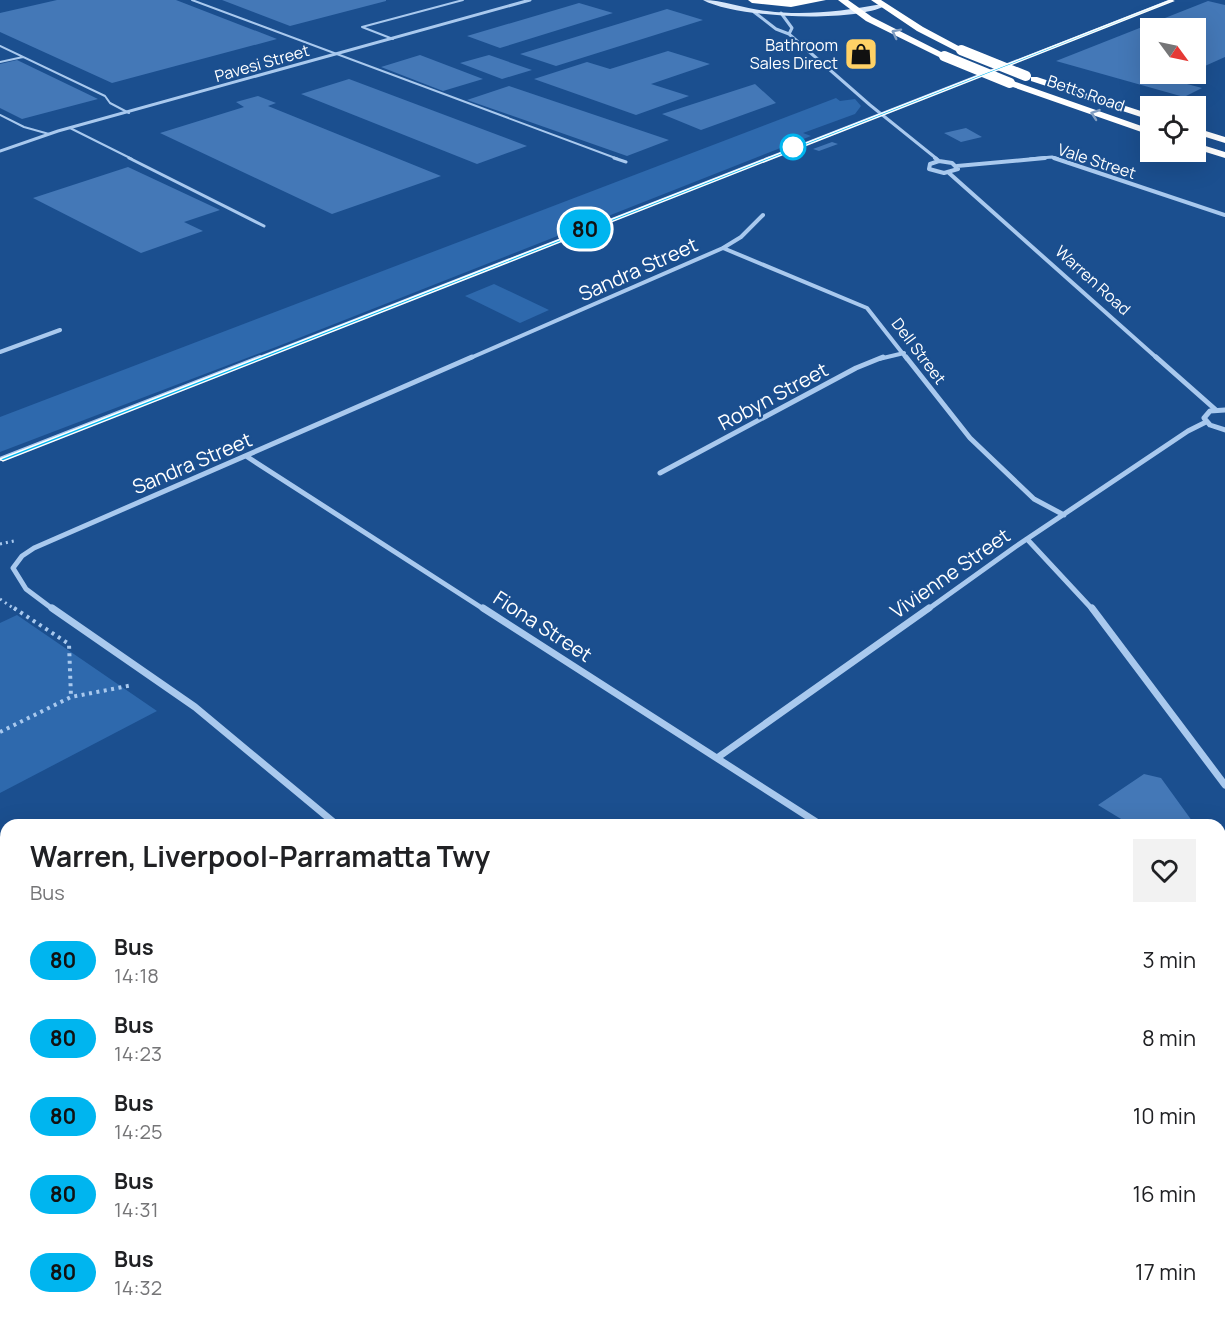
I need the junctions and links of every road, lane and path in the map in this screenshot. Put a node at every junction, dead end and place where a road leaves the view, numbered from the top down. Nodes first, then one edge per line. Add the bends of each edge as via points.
1 (192, 0) edge
2 (463, 0) edge
3 (530, 0) edge
4 (706, 0) edge
5 (752, 0) edge
6 (822, 0) edge
7 (1170, 0) edge
8 (878, 3) edge
9 (850, 6) edge
10 (754, 12) junction
11 (781, 13) junction
12 (789, 34) junction
13 (393, 39) junction
14 (0, 46) edge
15 (336, 55) junction
16 (23, 57) junction
17 (0, 62) edge
18 (129, 113) junction
19 (881, 114) junction
20 (1140, 114) edge
21 (0, 115) edge
22 (70, 128) junction
23 (1140, 128) edge
24 (49, 134) junction
25 (1206, 134) edge
26 (1225, 140) edge
27 (1206, 149) edge
28 (0, 151) edge
29 (1225, 155) edge
30 (939, 161) junction
31 (626, 162) dead end
32 (957, 166) junction
33 (949, 173) junction
34 (762, 215) dead end
35 (1225, 215) edge
36 (264, 226) dead end
37 (723, 248) junction
38 (60, 330) dead end
39 (0, 352) edge
40 (904, 353) junction
41 (1216, 410) junction
42 (1225, 410) edge
43 (1206, 422) junction
44 (1225, 430) edge
45 (246, 456) junction
46 (0, 459) edge
47 (660, 473) dead end
48 (1064, 515) junction
49 (1028, 539) junction
50 (0, 599) edge
51 (157, 681) junction
52 (71, 697) junction
53 (0, 732) edge
54 (717, 758) junction
55 (1225, 785) edge
56 (330, 819) edge
57 (812, 819) edge

1 - 15 lane
2 - 13 lane via 362,27
3 - 13 street, Pavesi Street
4 - 10 street
5 - 6 highway via 791,4
7 - 19 lane
8 - 9 street
8 - 20 highway, Betts Road, bridge via 961,50
9 - 11 street via 805,15
23 -> 9 highway, Betts Road, bridge via 944,56 896,34
10 - 11 street
10 - 12 street
11 - 12 street via 792,28
12 - 19 street
13 - 15 street, Pavesi Street
14 - 16 lane
15 - 18 street, Pavesi Street
15 - 31 lane
16 - 17 lane
16 - 18 lane via 105,96
18 - 22 street, Pavesi Street
19 - 30 street
19 - 46 lane
21 - 24 lane
22 - 24 street, Pavesi Street
22 - 36 lane
24 - 28 street, Pavesi Street
25 - 26 highway
27 - 29 highway
30 - 32 street
30 - 33 street, Warren Road via 929,165 929,169
32 - 33 street via 956,171
32 - 35 street, Vale Street via 1052,157
33 - 41 street, Warren Road
34 - 37 street, Sandra Street via 741,237
37 - 40 street, Dell Street via 859,303 874,314
37 - 45 street, Sandra Street
38 - 39 street
40 - 47 street, Robyn Street via 856,368
40 - 48 street, Dell Street via 970,438 1034,499
41 - 42 street
41 - 43 street via 1205,415
43 - 44 street
43 - 48 street, Vivienne Street
45 - 51 street, Sandra Street via 27,551 13,568 21,584 33,595
45 - 54 street, Fiona Street
48 - 49 street, Vivienne Street
49 - 54 street, Vivienne Street
49 - 55 street via 1072,585 1125,651
50 - 52 path via 69,644
51 - 52 path
51 - 56 street, Sandra Street via 195,707
52 - 53 path
54 - 57 street, Fiona Street

